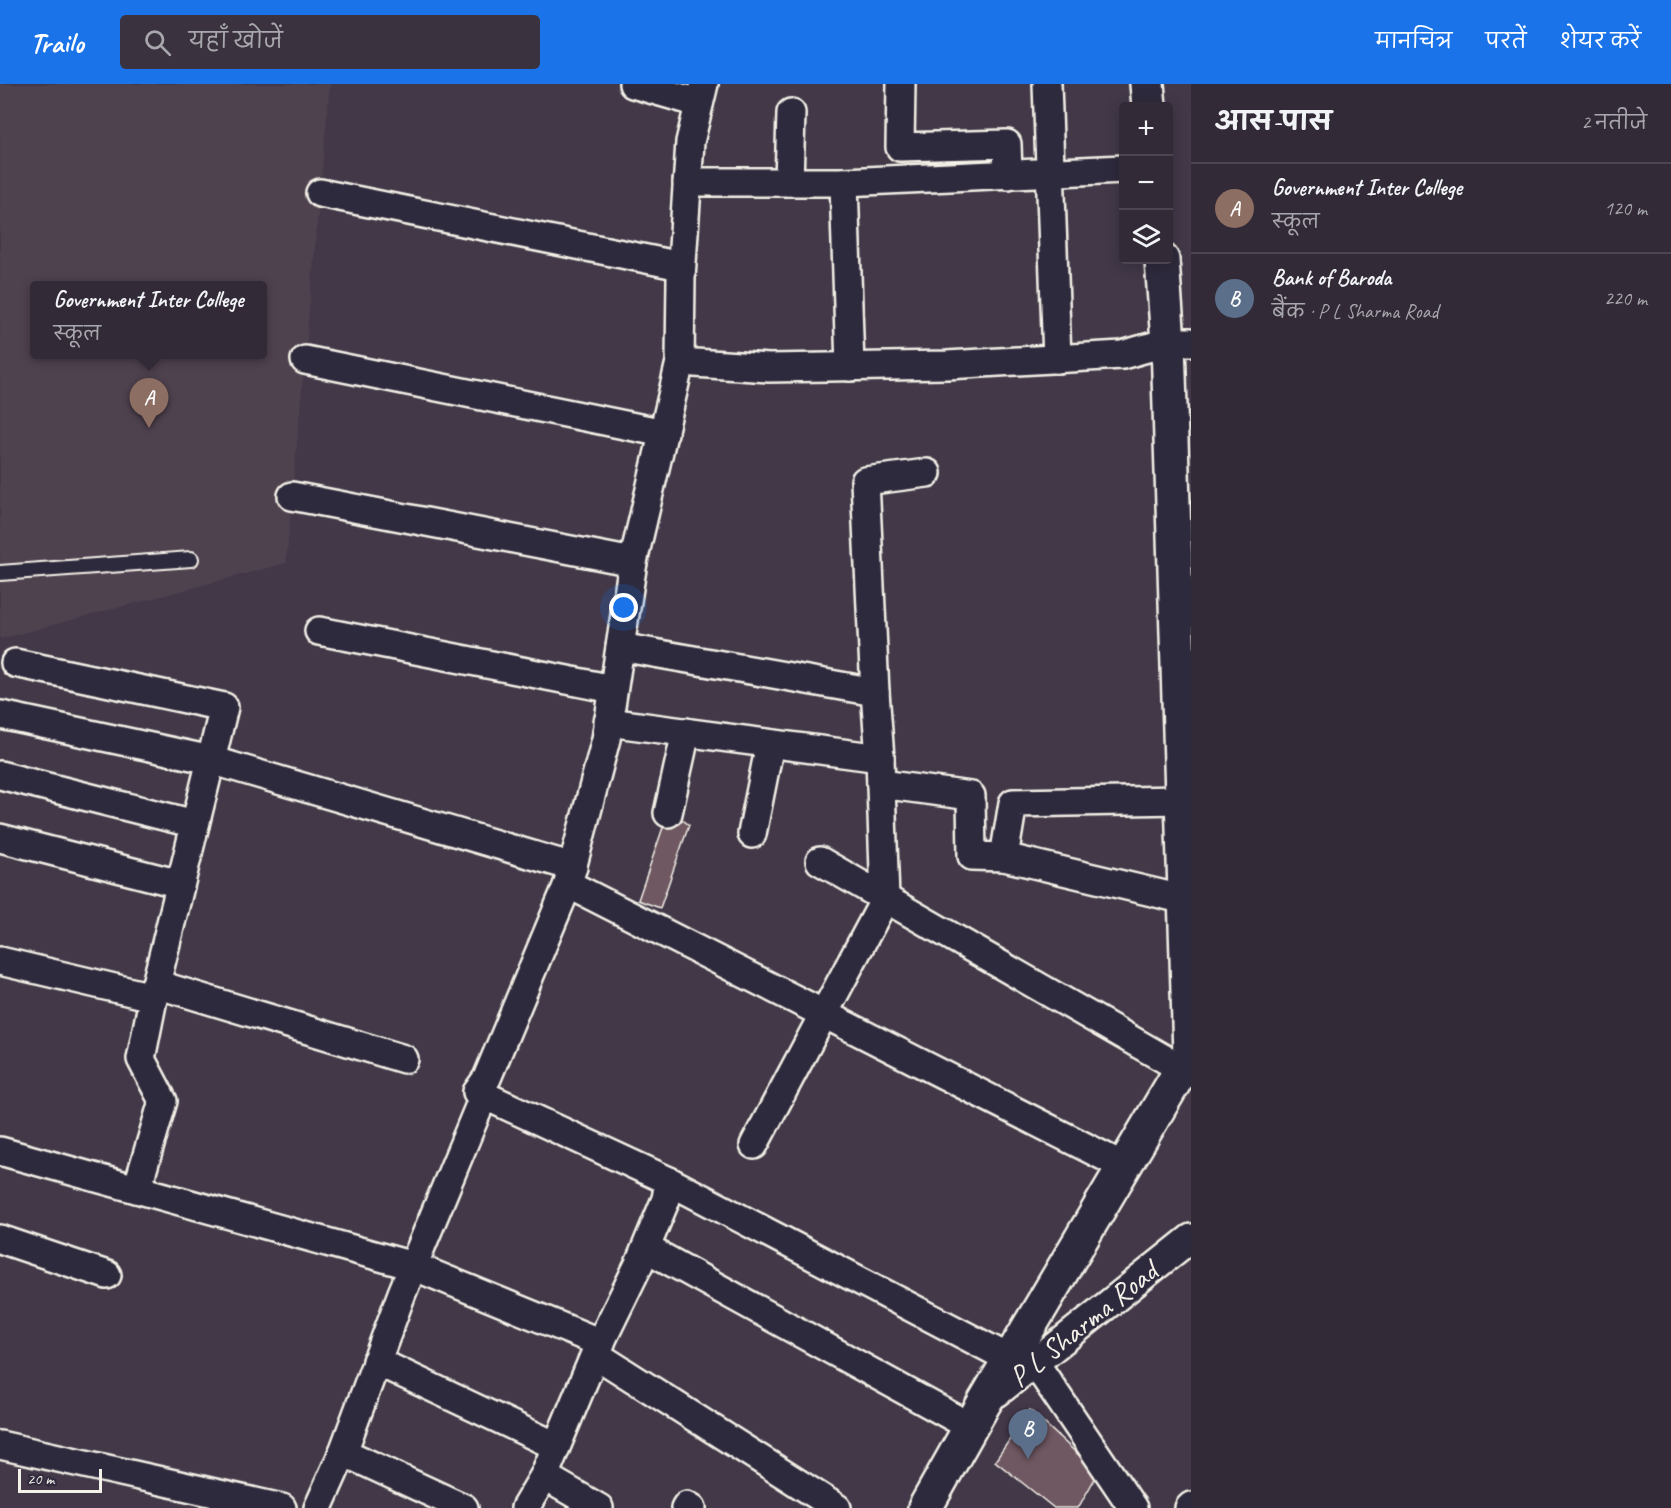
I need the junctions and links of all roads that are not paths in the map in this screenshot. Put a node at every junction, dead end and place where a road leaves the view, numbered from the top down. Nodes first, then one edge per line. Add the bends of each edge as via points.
1 (633, 84) edge
2 (901, 84) edge
3 (1047, 84) edge
4 (1147, 84) edge
5 (701, 93) edge
6 (1149, 102) edge
7 (791, 113) dead end
8 (1119, 169) edge
9 (1050, 173) junction
10 (1008, 175) junction
11 (687, 182) junction
12 (789, 182) junction
13 (844, 182) junction
14 (320, 193) dead end
15 (1163, 264) edge
16 (681, 266) junction
17 (1180, 342) edge
18 (1057, 359) junction
19 (305, 360) dead end
20 (680, 362) junction
21 (850, 367) junction
22 (664, 433) junction
23 (927, 473) dead end
24 (1182, 494) edge
25 (292, 496) dead end
26 (191, 559) dead end
27 (633, 562) junction
28 (0, 573) edge
29 (319, 631) dead end
30 (620, 647) junction
31 (15, 663) dead end
32 (613, 689) junction
33 (875, 692) junction
34 (1, 715) edge
35 (608, 722) junction
36 (686, 732) junction
37 (770, 744) junction
38 (1186, 756) edge
39 (211, 760) junction
40 (880, 771) junction
41 (0, 775) edge
42 (1182, 800) junction
43 (668, 813) dead end
44 (195, 824) junction
45 (752, 834) dead end
46 (0, 838) edge
47 (1004, 857) junction
48 (820, 861) dead end
49 (570, 875) junction
50 (180, 884) junction
51 (885, 899) junction
52 (1186, 900) junction
53 (0, 960) edge
54 (156, 984) junction
55 (824, 1014) junction
56 (404, 1059) dead end
57 (1182, 1070) junction
58 (484, 1095) junction
59 (754, 1145) dead end
60 (0, 1151) edge
61 (1125, 1167) junction
62 (669, 1181) junction
63 (137, 1189) junction
64 (1191, 1238) edge
65 (0, 1239) edge
66 (646, 1248) junction
67 (413, 1266) junction
68 (107, 1275) dead end
69 (598, 1349) junction
70 (376, 1361) junction
71 (1023, 1361) junction
72 (977, 1415) junction
73 (0, 1445) edge
74 (556, 1446) junction
75 (343, 1452) junction
76 (544, 1476) junction
77 (282, 1508) edge
78 (318, 1508) edge
79 (464, 1508) edge
80 (525, 1508) edge
81 (599, 1508) edge
82 (685, 1508) edge
83 (692, 1508) edge
84 (837, 1508) edge
85 (925, 1508) edge
86 (1132, 1508) edge

1 - 5 street
2 - 10 street via 900,147 1007,144
3 - 9 street
4 - 6 street
5 - 11 street via 690,142
7 - 12 street
8 - 9 street
9 - 10 street
9 - 18 street
10 - 13 street
11 - 12 street
11 - 16 street
12 - 13 street
13 - 21 street
14 - 16 street
15 - 17 street
16 - 20 street
17 - 18 street via 1122,356
17 - 24 street
18 - 21 street
19 - 22 street
20 - 21 street via 769,368
20 - 22 street
22 - 27 street
23 - 33 street via 865,481
24 - 38 street
25 - 27 street
26 - 28 lane
27 - 30 street
29 - 32 street
30 - 32 street
30 - 33 street
31 - 39 street via 224,707
32 - 35 street
33 - 40 street
34 - 39 street
35 - 36 street
35 - 49 street
36 - 37 street
36 - 43 street
37 - 40 street
37 - 45 street
38 - 42 street
39 - 44 street
39 - 49 street
40 - 47 street via 971,795 972,856
40 - 51 street
41 - 44 street
42 - 47 street via 1013,804
42 - 52 street
44 - 50 street
46 - 50 street
47 - 52 street
48 - 51 street
49 - 55 street
49 - 58 street via 487,1078 477,1092
50 - 54 street
51 - 55 street
51 - 57 street
52 - 57 street via 1190,1055
53 - 54 street via 148,996
54 - 56 street
54 - 63 street via 141,1059 163,1101
55 - 59 street
55 - 61 street
57 - 61 street
58 - 62 street
58 - 67 street
60 - 63 street
61 - 71 street
62 - 66 street via 666,1199
62 - 71 street
63 - 67 street
64 - 71 street, P L Sharma Road
65 - 68 street
66 - 69 street
66 - 72 street
67 - 69 street
67 - 70 street
69 - 74 street
69 - 84 street
70 - 74 street
70 - 75 street
71 - 72 street
71 - 86 street
72 - 85 street
73 - 77 street
74 - 76 street
75 - 78 street
75 - 79 street
76 - 80 street
76 - 81 street
82 - 83 street

